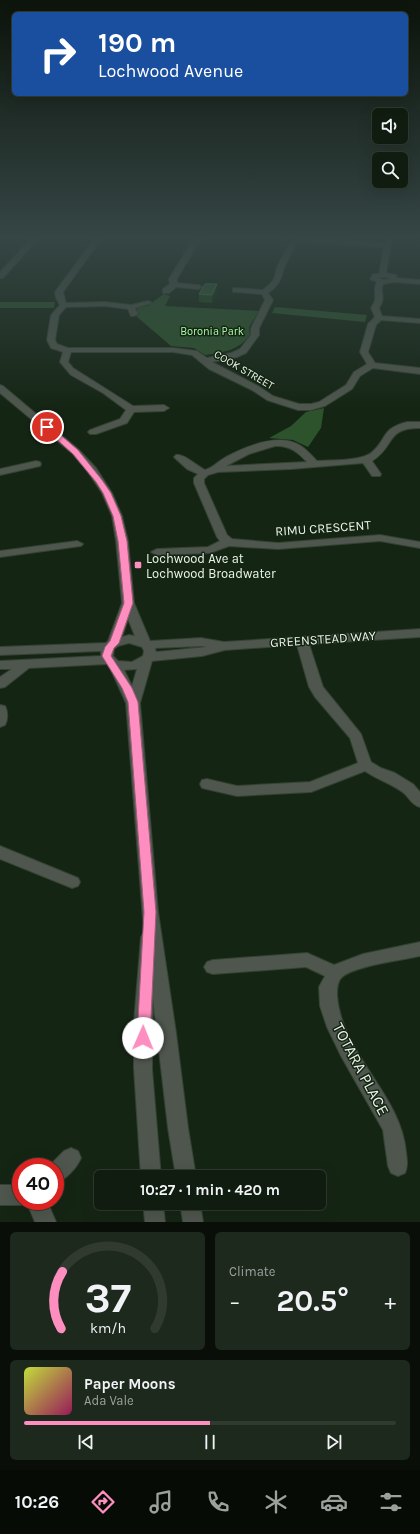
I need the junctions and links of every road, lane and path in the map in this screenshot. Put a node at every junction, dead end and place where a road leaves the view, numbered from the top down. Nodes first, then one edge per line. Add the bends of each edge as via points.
1 (60, 295) edge
2 (266, 295) edge
3 (379, 295) edge
4 (148, 303) dead end
5 (64, 305) junction
6 (379, 318) junction
7 (420, 321) edge
8 (68, 350) junction
9 (206, 361) junction
10 (371, 365) junction
11 (420, 371) edge
12 (0, 388) edge
13 (164, 408) dead end
14 (131, 409) junction
15 (420, 425) edge
16 (93, 432) dead end
17 (179, 457) dead end
18 (366, 460) junction
19 (36, 464) dead end
20 (314, 464) junction
21 (216, 469) junction
22 (0, 472) edge
23 (204, 473) junction
24 (376, 474) dead end
25 (228, 542) junction
26 (77, 544) dead end
27 (420, 545) edge
28 (157, 552) dead end
29 (0, 554) edge
30 (128, 603) junction
31 (420, 633) edge
32 (302, 640) junction
33 (112, 645) junction
34 (0, 651) edge
35 (146, 652) junction
36 (111, 662) junction
37 (27, 663) junction
38 (0, 665) edge
39 (0, 684) edge
40 (133, 702) junction
41 (0, 709) edge
42 (0, 722) edge
43 (366, 765) junction
44 (207, 784) dead end
45 (420, 802) edge
46 (0, 852) edge
47 (72, 882) dead end
48 (150, 912) junction
49 (420, 949) edge
50 (212, 967) dead end
51 (335, 973) junction
52 (71, 1158) dead end
53 (64, 1165) edge
54 (398, 1166) dead end
55 (150, 1170) edge
56 (185, 1170) edge
57 (0, 1195) edge
58 (12, 1195) edge
59 (40, 1210) edge
60 (154, 1210) edge
61 (191, 1210) edge
62 (46, 1222) edge
63 (155, 1222) edge
64 (193, 1222) edge

1 - 5 street
2 - 9 street via 269,300 255,328 255,335 243,351 234,356
3 - 6 street via 380,300 375,308
4 - 5 street via 133,310 105,304
5 - 8 street, COOK STREET via 55,315 51,340 54,346
6 - 7 street
6 - 10 street via 372,324 364,352
8 - 9 street, COOK STREET via 173,350 194,353
8 - 14 street via 64,362 66,366
9 - 10 street, COOK STREET via 212,367 270,398 298,407 322,404 349,388 357,374
10 - 11 street
12 - 30 street via 76,452 107,493 117,516 122,541
13 - 14 street
14 - 16 street via 124,420
15 - 18 street via 402,426 393,430 376,456
17 - 23 street
18 - 20 street
18 - 24 street
19 - 22 street
20 - 21 street
20 - 21 street via 304,451 290,444 278,442 267,443 225,461
21 - 23 street
23 - 25 street via 199,478 199,484 222,537
25 - 27 street, RIMU CRESCENT via 278,546 380,538
25 - 28 street via 210,550
26 - 29 street
30 - 33 street
30 - 35 street
31 - 32 street, GREENSTEAD WAY
32 - 35 street, GREENSTEAD WAY via 225,646 202,652
32 - 43 street via 316,687 356,737
33 - 34 street
33 - 35 street via 129,639
33 - 36 street via 107,656
35 - 36 street via 139,665 130,667
35 - 40 street
36 - 37 street
36 - 40 street
37 - 38 street
37 - 39 street
40 - 48 street
41 - 42 street
43 - 44 street via 310,787 237,791
43 - 45 street via 408,788
46 - 47 street
48 - 55 street via 143,1022 143,1069
48 - 56 street
49 - 51 street via 353,964
50 - 51 street via 307,960
51 - 54 street, TOTARA PLACE via 328,991 337,1031 393,1128
52 - 53 street
57 - 58 street
59 - 62 street
60 - 63 street
61 - 64 street

